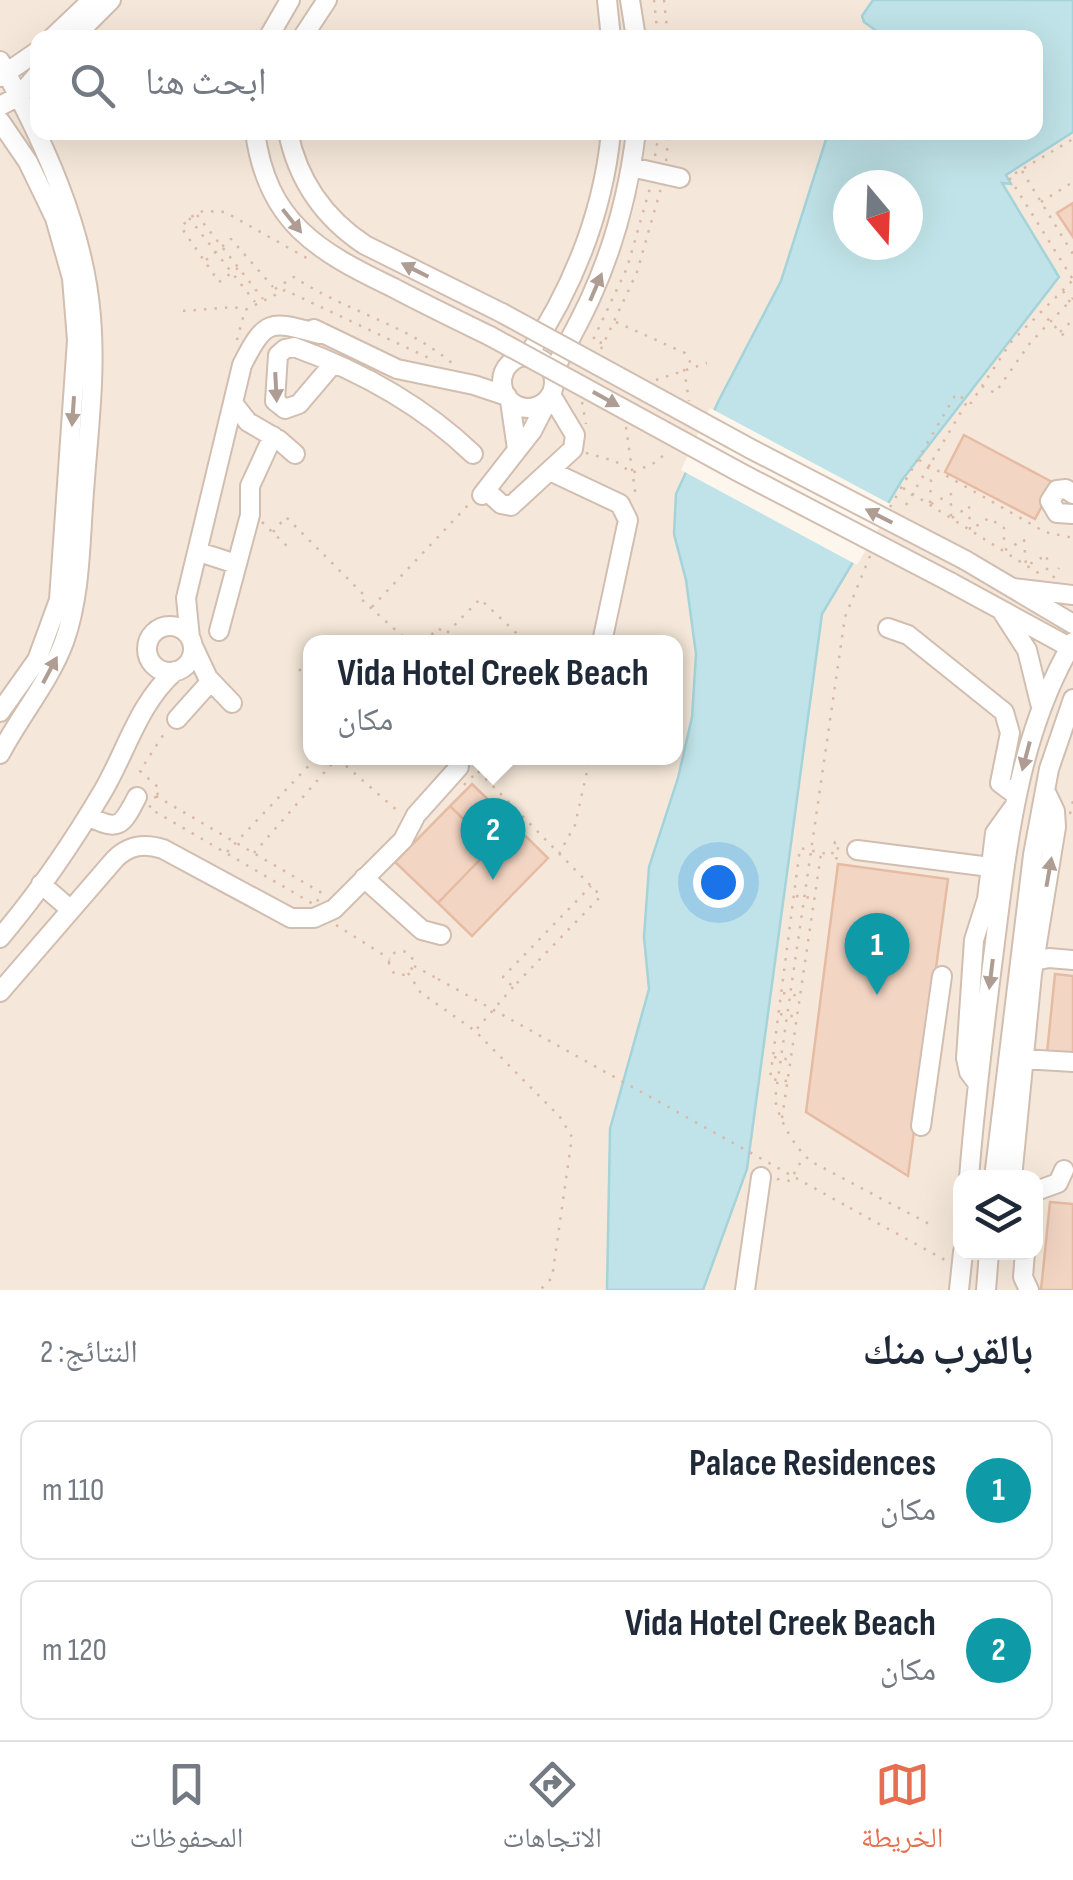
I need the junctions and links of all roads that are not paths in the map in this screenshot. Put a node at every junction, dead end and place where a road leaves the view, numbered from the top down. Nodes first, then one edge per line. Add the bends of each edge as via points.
1 (92, 0) edge
2 (111, 0) edge
3 (290, 0) edge
4 (327, 0) edge
5 (607, 0) edge
6 (630, 0) edge
7 (60, 30) edge
8 (81, 30) edge
9 (273, 30) edge
10 (307, 30) edge
11 (610, 30) edge
12 (635, 30) edge
13 (30, 55) edge
14 (2, 71) edge
15 (30, 83) edge
16 (18, 96) junction
17 (0, 106) edge
18 (0, 120) edge
19 (30, 124) edge
20 (37, 140) edge
21 (256, 140) edge
22 (290, 140) edge
23 (610, 140) edge
24 (635, 140) edge
25 (631, 167) junction
26 (666, 175) road end
27 (526, 356) junction
28 (333, 364) dead end
29 (391, 367) junction
30 (507, 368) junction
31 (553, 374) junction
32 (462, 376) junction
33 (382, 387) junction
34 (549, 397) junction
35 (508, 398) junction
36 (233, 403) junction
37 (272, 439) junction
38 (225, 443) junction
39 (516, 449) junction
40 (473, 454) dead end
41 (293, 457) dead end
42 (558, 465) junction
43 (1073, 494) edge
44 (1073, 514) edge
45 (199, 552) junction
46 (236, 564) junction
47 (1012, 588) junction
48 (1073, 595) edge
49 (186, 598) junction
50 (999, 609) junction
51 (1073, 624) edge
52 (162, 628) junction
53 (888, 628) dead end
54 (219, 631) dead end
55 (603, 635) edge
56 (192, 642) junction
57 (1072, 646) edge
58 (150, 659) junction
59 (176, 670) junction
60 (210, 680) junction
61 (1073, 698) edge
62 (146, 703) junction
63 (232, 703) dead end
64 (0, 712) edge
65 (1041, 712) junction
66 (176, 719) road end
67 (0, 754) edge
68 (459, 767) dead end
69 (109, 779) junction
70 (1045, 790) junction
71 (1015, 802) junction
72 (88, 816) junction
73 (1067, 816) edge
74 (849, 847) road end
75 (990, 867) junction
76 (364, 878) junction
77 (41, 884) junction
78 (71, 910) junction
79 (441, 934) dead end
80 (0, 938) edge
81 (1037, 940) junction
82 (1073, 956) edge
83 (1034, 961) junction
84 (942, 976) dead end
85 (0, 992) edge
86 (970, 1017) junction
87 (936, 1020) junction
88 (933, 1041) junction
89 (967, 1051) junction
90 (1023, 1059) junction
91 (1073, 1062) edge
92 (978, 1085) junction
93 (921, 1126) dead end
94 (972, 1143) junction
95 (1006, 1169) edge
96 (970, 1170) edge
97 (1064, 1170) dead end
98 (761, 1177) dead end
99 (1043, 1184) edge
100 (988, 1260) edge
101 (1024, 1260) edge
102 (962, 1261) edge
103 (746, 1290) edge
104 (959, 1290) edge
105 (986, 1290) edge
106 (1029, 1290) edge

1 - 7 street
2 - 8 street
3 - 9 street
4 - 10 street
5 - 11 street
6 - 12 street
13 - 14 street
14 - 16 street
15 - 16 street
16 - 17 street
19 -> 16 street
18 -> 64 street via 55,218 72,278 77,340 59,600 37,660
67 -> 20 street via 55,663 70,622 92,370 91,314 74,229
21 -> 50 street, bridge via 277,200 319,249
47 -> 22 street, bridge via 366,244 344,230 308,188
23 - 27 street via 586,247 555,314
24 - 25 street
25 - 26 street
31 -> 25 street via 602,272
27 - 30 street
27 - 31 street
28 - 33 street
29 - 32 street
29 - 33 street
29 - 36 street via 288,316 267,316 246,334
30 - 32 street
30 - 35 street via 502,382
31 - 34 street
32 - 35 street
33 - 40 street
34 - 35 street via 533,408
34 - 39 street
34 - 42 street via 576,440
35 - 39 street
36 - 37 street
36 - 38 street
37 - 38 street via 247,436
37 - 41 street
37 - 46 street via 250,486
38 - 45 street
39 - 42 street via 479,496 511,506
42 - 55 street via 626,512
43 - 44 street via 1057,490 1050,501 1057,513
45 - 46 street
45 - 49 street
46 - 54 street
47 - 48 street
47 - 51 street
49 - 52 street
49 - 56 street
50 - 57 street
50 - 65 street via 1027,650
52 - 56 street via 175,626
52 - 58 street via 149,640
53 - 71 street via 908,635 1004,712 1010,733 1000,782
56 - 59 street via 191,658
56 - 60 street
57 - 65 street
58 - 59 street via 163,670
58 - 62 street
59 - 60 street
59 - 62 street
60 - 63 street
60 - 66 street
61 - 70 street
62 - 69 street
65 -> 71 street
68 - 76 street
69 - 72 street
69 - 72 street via 145,798 118,824
70 - 73 street
70 - 95 street via 1012,1013
71 - 75 street via 996,833
71 -> 92 street
72 - 77 street
81 -> 73 street
74 - 75 street
75 - 86 street via 972,950
76 - 78 street via 334,909 299,920 163,850 134,847
76 - 79 street via 422,930
77 - 78 street
77 - 80 street
78 - 85 street
81 - 82 street
81 - 83 street
82 - 83 street
83 - 90 street
84 - 87 street
86 - 87 street
86 - 89 street
87 - 88 street
88 - 89 street
88 - 93 street
89 - 92 street
90 - 91 street
90 - 95 street
92 - 94 street
94 - 95 street
94 - 96 street
97 - 99 street via 1061,1180
98 - 103 street
100 - 105 street
101 - 106 street
102 - 104 street

